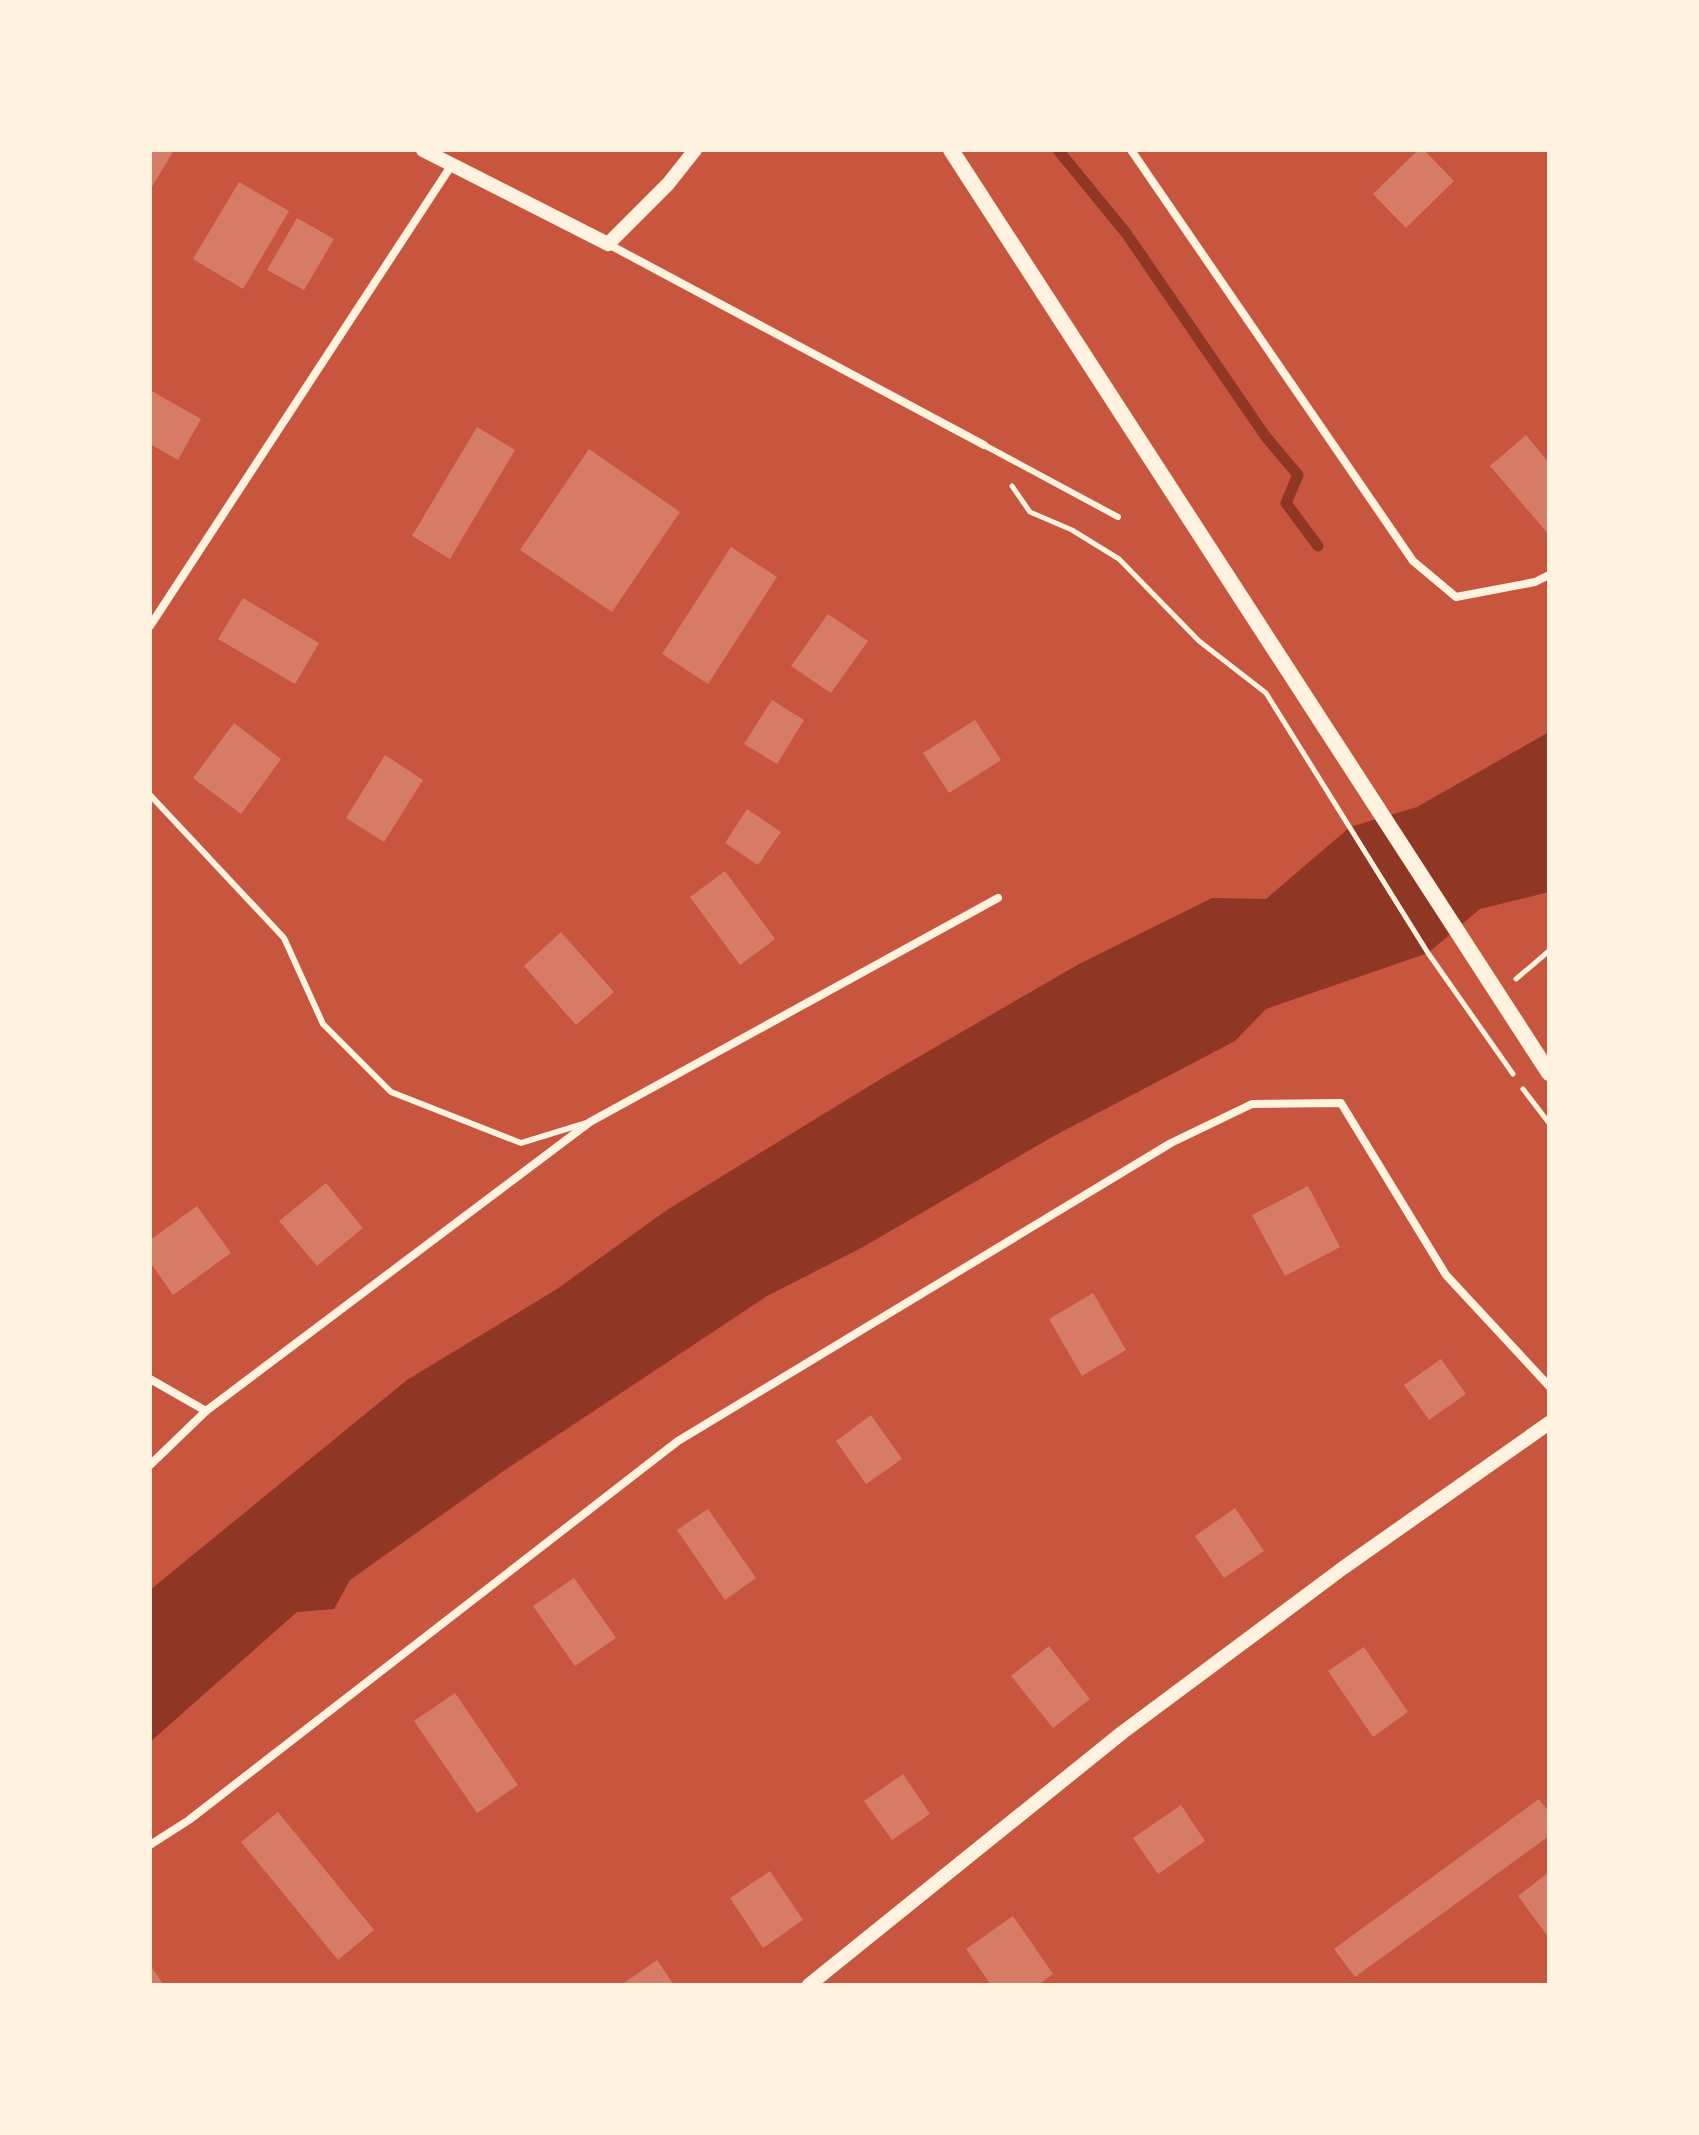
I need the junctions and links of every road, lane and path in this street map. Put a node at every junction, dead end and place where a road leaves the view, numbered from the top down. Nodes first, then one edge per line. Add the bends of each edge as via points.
1 (423, 150) edge
2 (695, 150) edge
3 (951, 150) edge
4 (1131, 150) edge
5 (451, 166) junction
6 (608, 244) junction
7 (984, 445) junction
8 (1118, 517) dead end
9 (1549, 575) edge
10 (150, 626) edge
11 (150, 795) edge
12 (998, 898) dead end
13 (1549, 1073) edge
14 (590, 1122) junction
15 (1549, 1123) edge
16 (150, 1379) edge
17 (1549, 1386) edge
18 (206, 1411) junction
19 (1549, 1423) edge
20 (150, 1465) edge
21 (150, 1845) edge
22 (809, 1985) edge

1 - 5 street
2 - 6 street
3 - 13 main road
4 - 9 street via 1413,561 1456,597
5 - 6 street
5 - 10 street
6 - 7 street
7 - 8 lane
7 - 15 path via 1030,512 1119,559 1199,641 1266,693 1428,953
11 - 14 lane via 284,938 323,1024 391,1092 521,1143
12 - 14 street
14 - 18 street
16 - 18 street
17 - 21 street via 1446,1275 1341,1103 1252,1104 1171,1143 678,1441
18 - 20 street
19 - 22 street via 1123,1732

